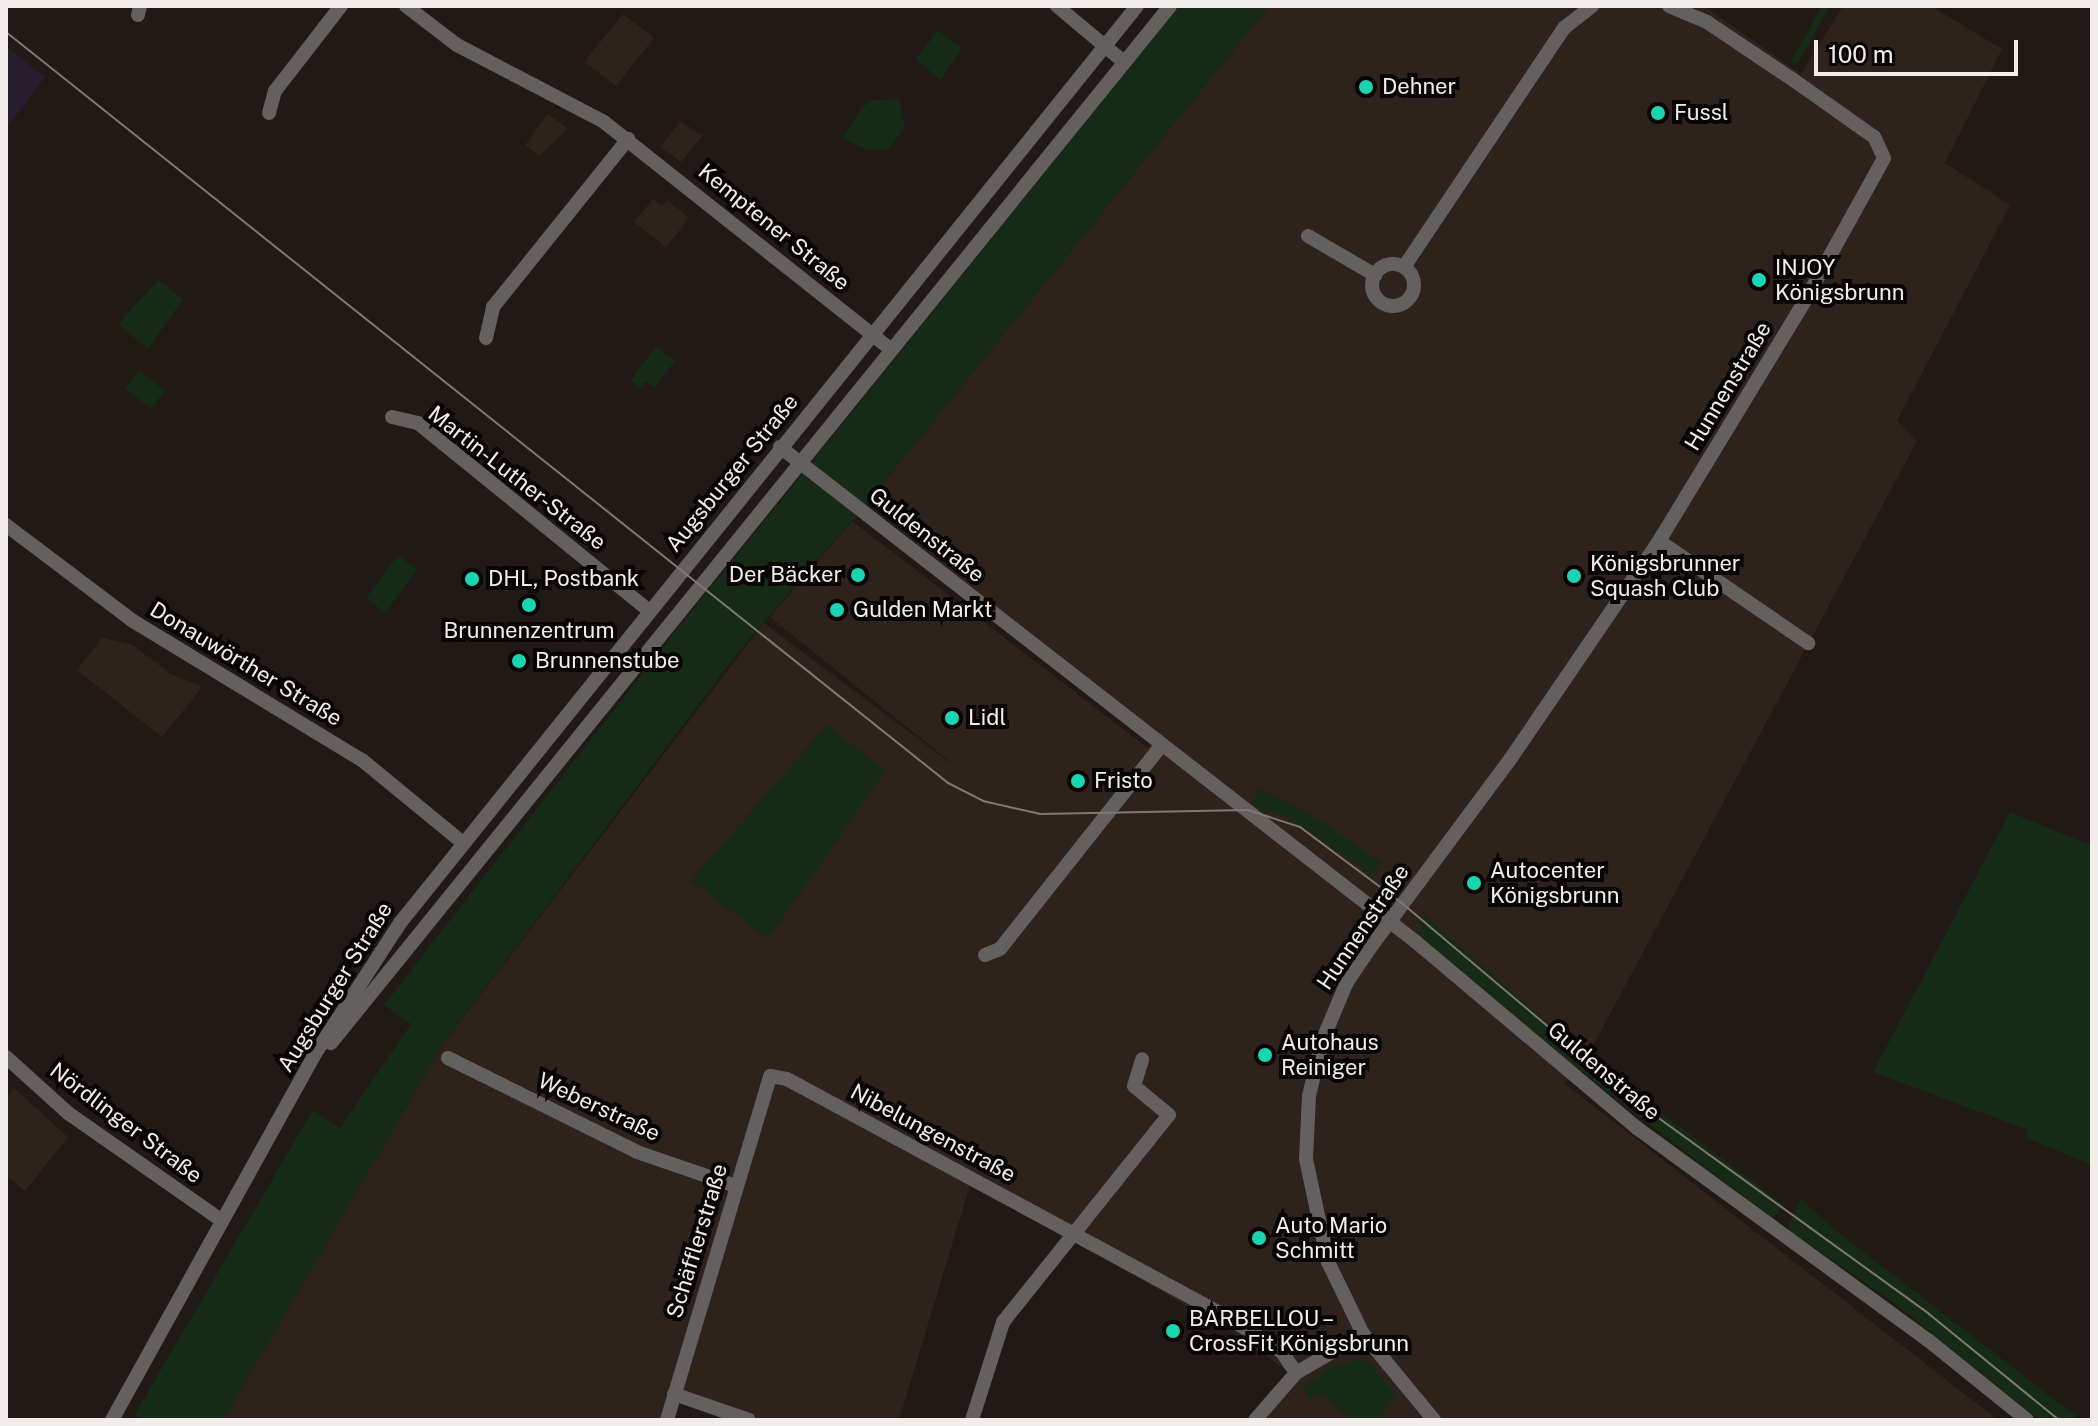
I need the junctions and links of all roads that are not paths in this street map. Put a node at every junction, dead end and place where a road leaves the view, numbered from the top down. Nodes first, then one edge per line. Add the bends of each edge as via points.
1 (341, 6) edge
2 (406, 6) edge
3 (1057, 6) edge
4 (1137, 6) edge
5 (1170, 6) edge
6 (1592, 6) edge
7 (1669, 6) edge
8 (1693, 6) edge
9 (1707, 22) junction
10 (1105, 46) junction
11 (1124, 62) junction
12 (269, 113) dead end
13 (628, 139) junction
14 (1308, 236) dead end
15 (1404, 267) junction
16 (1375, 275) junction
17 (873, 334) junction
18 (486, 338) dead end
19 (892, 350) junction
20 (392, 417) dead end
21 (780, 447) junction
22 (801, 464) junction
23 (6, 525) edge
24 (1659, 541) junction
25 (649, 611) junction
26 (1808, 643) dead end
27 (1160, 747) junction
28 (462, 842) junction
29 (1390, 922) junction
30 (985, 955) dead end
31 (6, 1057) edge
32 (448, 1058) dead end
33 (1142, 1059) dead end
34 (770, 1076) joint
35 (295, 1092) junction
36 (736, 1186) junction
37 (222, 1221) junction
38 (1074, 1233) junction
39 (1363, 1334) junction
40 (1296, 1373) junction
41 (674, 1394) junction
42 (112, 1420) edge
43 (667, 1420) edge
44 (749, 1420) edge
45 (972, 1420) edge
46 (1255, 1420) edge
47 (1434, 1420) edge
48 (2027, 1420) edge

1 - 12 street via 275,91
2 - 13 street, Kemptener Straße via 457,45 579,106
3 - 10 street
4 - 10 street, Augsburger Straße
5 - 11 street, Augsburger Straße
6 - 15 street via 1564,28
7 - 9 street, Hunnenstraße
8 - 9 street, Hunnenstraße
9 - 24 street, Hunnenstraße via 1874,137 1884,158 1796,317
10 - 11 street
10 - 17 street, Augsburger Straße
11 - 19 street, Augsburger Straße
13 - 17 street, Kemptener Straße
13 - 18 street via 493,307
14 - 16 street
15 - 16 street via 1384,266
15 - 16 street via 1413,278 1414,292 1399,306 1385,305 1375,296
17 - 19 street, Kemptener Straße
17 - 21 street, Augsburger Straße
19 - 22 street, Augsburger Straße
20 - 25 street, Martin-Luther-Straße via 418,423
21 - 22 street, Guldenstraße
21 - 25 street, Augsburger Straße
22 - 27 street, Guldenstraße
22 - 35 street, Augsburger Straße
23 - 28 street, Donauwörther Straße via 133,621 362,760
24 - 26 street
24 - 29 street, Hunnenstraße
25 - 28 street, Augsburger Straße
27 - 29 street, Guldenstraße
27 - 30 street via 1000,949
28 - 35 street, Augsburger Straße via 360,983
29 - 39 street, Hunnenstraße via 1334,1009 1314,1071 1306,1123 1306,1159 1328,1262
29 - 48 street, Guldenstraße via 1649,1137 1928,1340
31 - 37 street, Nördlinger Straße via 68,1113
32 - 36 street, Weberstraße via 481,1070 623,1146
33 - 38 street via 1134,1086 1169,1115
34 - 36 street, Schäfflerstraße
34 - 38 street, Nibelungenstraße via 787,1079
35 - 37 street, Augsburger Straße
36 - 41 street, Schäfflerstraße
37 - 42 street, Augsburger Straße
38 - 40 street, Nibelungenstraße via 1269,1342
38 - 45 street via 1003,1322
39 - 40 street
39 - 47 street, Hunnenstraße
40 - 46 street
41 - 43 street, Schäfflerstraße
41 - 44 street

